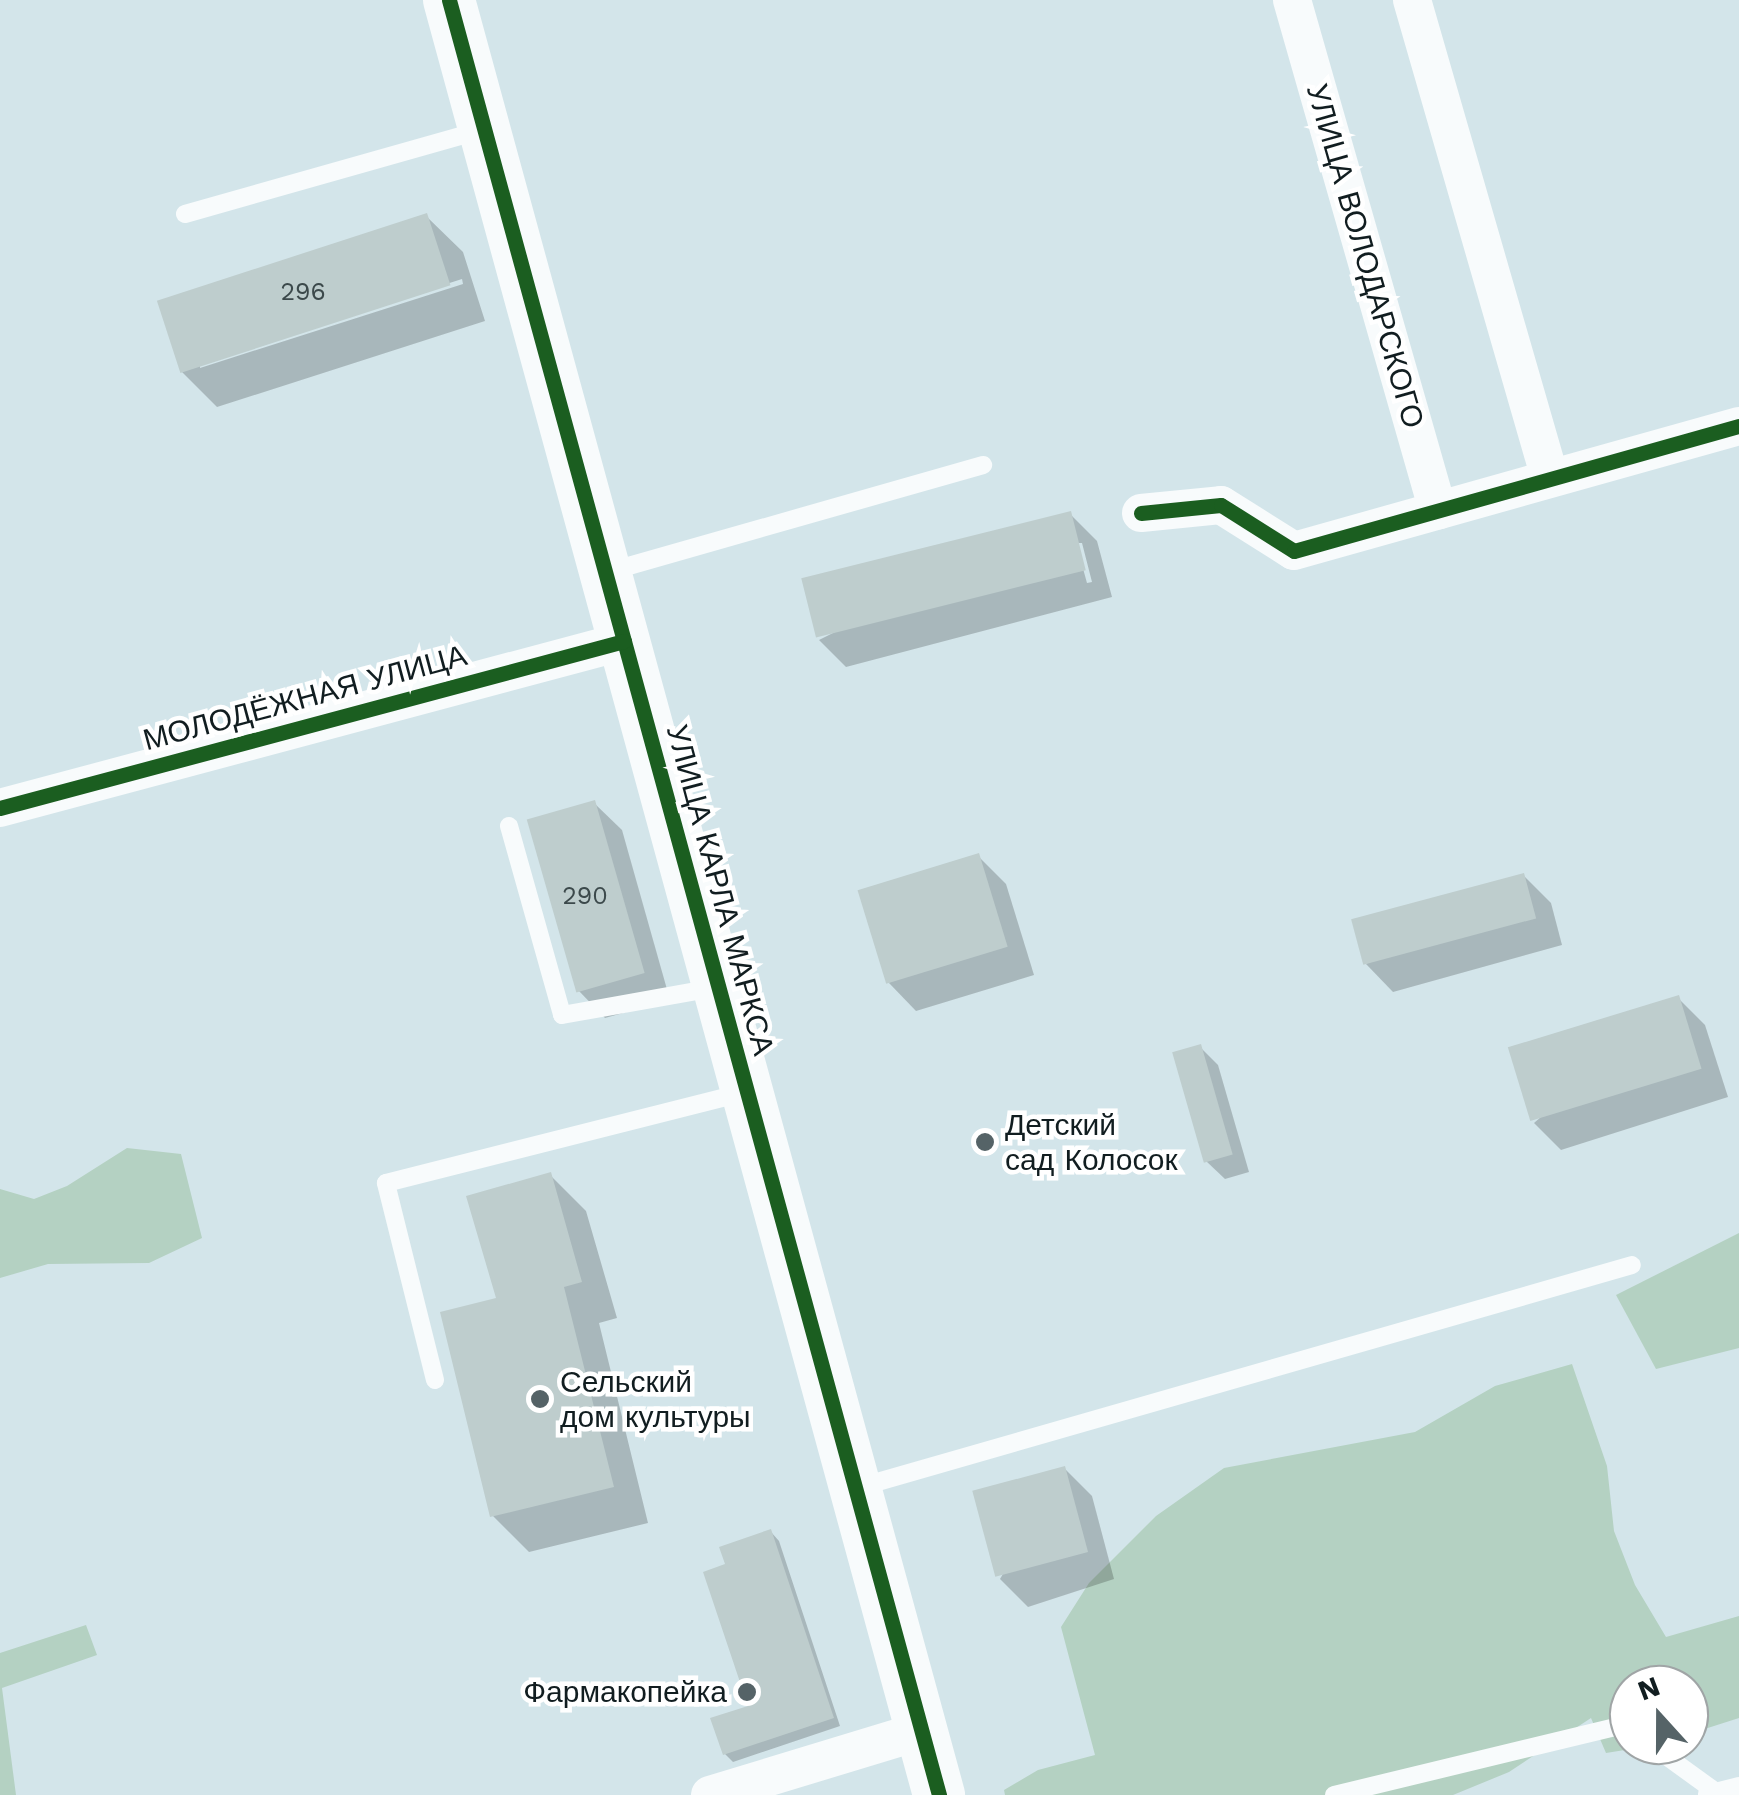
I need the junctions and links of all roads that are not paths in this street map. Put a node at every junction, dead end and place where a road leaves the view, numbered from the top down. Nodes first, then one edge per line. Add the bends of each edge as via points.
1 (449, 0) edge
2 (1292, 0) edge
3 (1412, 0) edge
4 (484, 129) junction
5 (185, 214) dead end
6 (1739, 426) edge
7 (984, 465) dead end
8 (1549, 476) junction
9 (1438, 511) junction
10 (1141, 513) dead end
11 (605, 572) junction
12 (624, 642) junction
13 (0, 808) edge
14 (508, 826) dead end
15 (718, 987) junction
16 (747, 1092) junction
17 (1632, 1264) dead end
18 (435, 1380) dead end
19 (855, 1488) junction
20 (1609, 1730) edge
21 (921, 1731) junction
22 (1675, 1765) edge
23 (1739, 1786) edge
24 (1709, 1793) edge
25 (710, 1795) edge
26 (939, 1795) edge
27 (1334, 1795) edge

1 - 4 street, УЛИЦА КАРЛА МАРКСА
2 - 9 street, УЛИЦА ВОЛОДАРСКОГО
3 - 8 street
4 - 5 lane
4 - 11 street, УЛИЦА КАРЛА МАРКСА
6 - 8 street
7 - 11 lane
8 - 9 street
9 - 10 street via 1294,551 1220,505
11 - 12 street, УЛИЦА КАРЛА МАРКСА
12 - 13 street, МОЛОДЁЖНАЯ УЛИЦА
12 - 15 street, УЛИЦА КАРЛА МАРКСА
14 - 15 lane via 562,1015
15 - 16 street, УЛИЦА КАРЛА МАРКСА
16 - 18 lane via 386,1183
16 - 19 street, УЛИЦА КАРЛА МАРКСА
17 - 19 lane
19 - 21 street, УЛИЦА КАРЛА МАРКСА
20 - 27 lane
21 - 25 street
21 - 26 street, УЛИЦА КАРЛА МАРКСА
22 - 24 lane
23 - 24 lane

